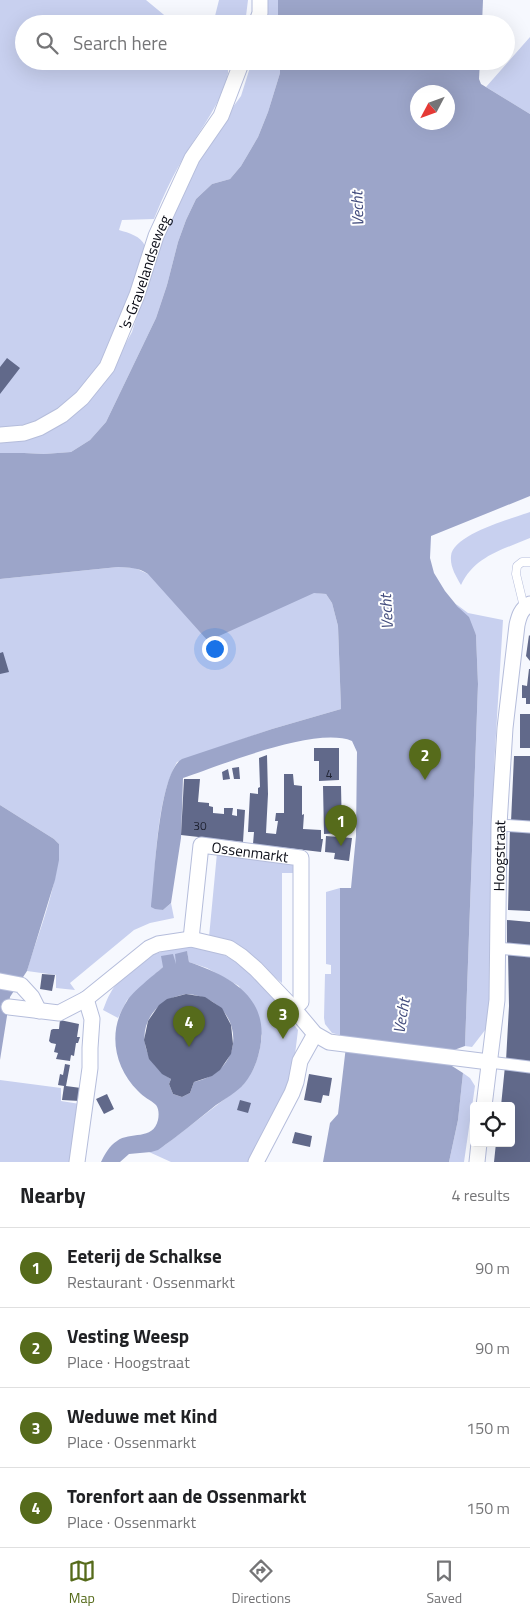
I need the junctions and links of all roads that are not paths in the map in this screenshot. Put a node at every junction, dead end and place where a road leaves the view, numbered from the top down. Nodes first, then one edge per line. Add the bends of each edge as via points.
1 (260, 0) edge
2 (259, 15) edge
3 (239, 70) edge
4 (0, 435) edge
5 (530, 562) edge
6 (527, 606) edge
7 (499, 825) junction
8 (530, 827) edge
9 (191, 939) junction
10 (497, 948) junction
11 (530, 951) edge
12 (0, 981) edge
13 (86, 999) junction
14 (10, 1008) dead end
15 (294, 1009) junction
16 (39, 1011) junction
17 (315, 1034) junction
18 (489, 1062) junction
19 (530, 1067) edge
20 (484, 1102) edge
21 (479, 1147) edge
22 (77, 1162) edge
23 (256, 1162) edge
24 (477, 1162) edge

1 - 2 street
3 - 4 street, 's-Gravelandseweg via 221,116 192,158 156,236 137,295 107,367 82,398 62,416 24,433
5 - 6 lane via 517,566 516,574
6 - 7 street, Hoogstraat via 518,620
7 - 8 street
7 - 10 street, Hoogstraat
9 - 13 street via 149,948
9 - 15 street via 229,948 241,956
9 - 15 street, Ossenmarkt via 201,845 301,858 301,1002
10 - 11 street
10 - 18 street, Hoogstraat via 497,1000
12 - 16 street via 20,985 32,997
13 - 16 street via 59,1014
13 - 22 street via 92,1019 90,1068
14 - 16 street
15 - 17 street
17 - 18 street via 329,1042 344,1045
17 - 23 street via 300,1061 292,1093
18 - 19 street
18 - 20 street, Hoogstraat
21 - 24 street

